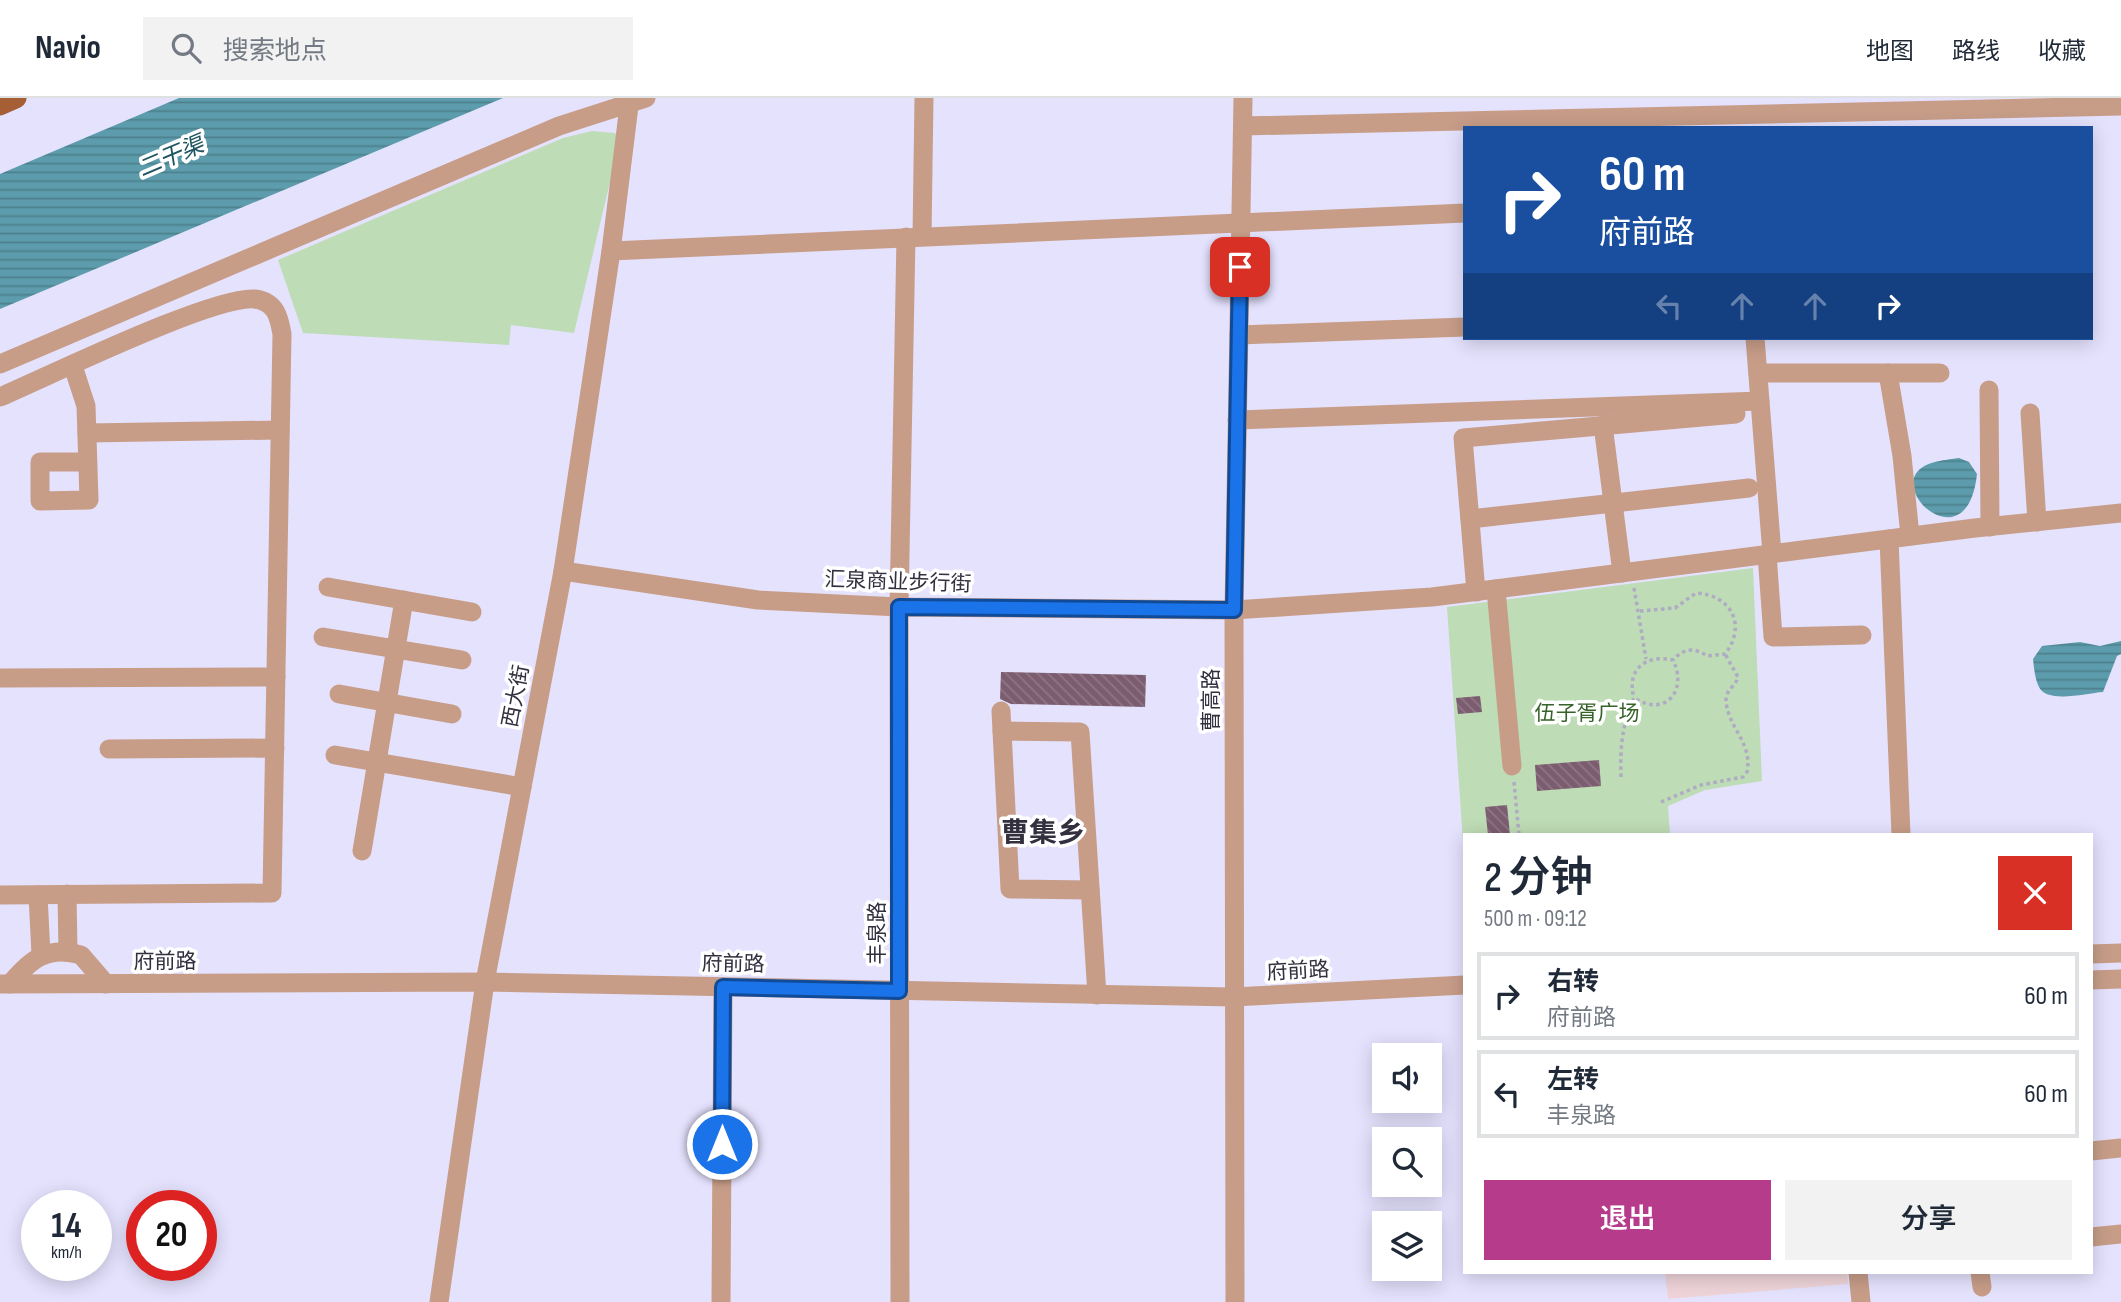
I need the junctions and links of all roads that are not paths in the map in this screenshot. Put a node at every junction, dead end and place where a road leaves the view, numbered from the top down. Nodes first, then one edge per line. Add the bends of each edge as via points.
1 (16, 98) edge
2 (924, 98) edge
3 (1243, 98) edge
4 (635, 100) edge
5 (0, 105) edge
6 (2121, 106) edge
7 (1742, 122) edge
8 (1243, 126) junction
9 (1463, 213) edge
10 (1241, 221) junction
11 (914, 237) junction
12 (611, 251) junction
13 (1463, 327) edge
14 (1239, 335) junction
15 (1755, 340) edge
16 (0, 364) edge
17 (73, 366) junction
18 (1758, 373) junction
19 (1888, 373) junction
20 (1940, 373) dead end
21 (1989, 390) dead end
22 (0, 397) edge
23 (1760, 401) junction
24 (2030, 413) dead end
25 (1736, 414) dead end
26 (1237, 420) junction
27 (1603, 425) junction
28 (280, 430) junction
29 (87, 433) junction
30 (88, 462) dead end
31 (1749, 488) dead end
32 (1613, 503) junction
33 (2121, 513) edge
34 (1470, 519) junction
35 (2037, 522) junction
36 (1990, 527) junction
37 (1909, 537) junction
38 (1889, 539) junction
39 (1769, 554) junction
40 (562, 571) junction
41 (1625, 573) junction
42 (328, 587) dead end
43 (1496, 589) junction
44 (1476, 592) junction
45 (404, 600) junction
46 (899, 607) junction
47 (1234, 610) junction
48 (472, 612) dead end
49 (1862, 635) dead end
50 (323, 637) dead end
51 (396, 649) junction
52 (462, 660) dead end
53 (276, 677) junction
54 (0, 678) edge
55 (339, 694) dead end
56 (387, 702) junction
57 (452, 713) dead end
58 (275, 748) junction
59 (109, 749) dead end
60 (335, 755) dead end
61 (377, 762) junction
62 (1512, 766) road end
63 (522, 787) junction
64 (1901, 833) edge
65 (362, 850) dead end
66 (1090, 890) junction
67 (67, 894) junction
68 (0, 895) edge
69 (38, 895) junction
70 (68, 951) junction
71 (2121, 953) edge
72 (2093, 954) edge
73 (41, 955) junction
74 (2121, 979) edge
75 (2093, 980) edge
76 (485, 982) junction
77 (5, 984) edge
78 (106, 984) junction
79 (1463, 985) edge
80 (723, 987) junction
81 (899, 991) junction
82 (1097, 995) junction
83 (1233, 997) junction
84 (2121, 1147) edge
85 (2093, 1151) edge
86 (2121, 1234) edge
87 (2093, 1237) edge
88 (1858, 1274) edge
89 (439, 1302) edge
90 (721, 1302) edge
91 (900, 1302) edge
92 (1235, 1302) edge
93 (1861, 1302) edge

1 - 5 main road
2 - 11 street, 丰泉路
3 - 8 street, 曹高路
4 - 12 street, 西大街
4 - 16 street via 559,126
6 - 7 street
7 - 8 street
8 - 10 street, 曹高路
9 - 10 street
10 - 11 street
10 - 14 street, 曹高路
11 - 12 street
11 - 46 street, 丰泉路
12 - 40 street, 西大街
13 - 14 street
14 - 26 street, 曹高路
15 - 18 street
17 - 22 street
17 - 28 street via 186,318 256,299 276,310 282,334
17 - 29 street via 86,405
18 - 19 street
18 - 23 street
19 - 20 street
19 - 37 street
21 - 36 street
23 - 26 street
23 - 39 street
24 - 35 street
25 - 27 street
26 - 47 street, 曹高路
27 - 32 street
27 - 34 street via 1463,438
28 - 29 street
28 - 53 street
29 - 30 street
31 - 32 street
32 - 34 street
32 - 41 street
33 - 35 street, 汇泉商业步行街
34 - 44 street
35 - 36 street, 汇泉商业步行街
36 - 37 street, 汇泉商业步行街
37 - 38 street, 汇泉商业步行街
38 - 39 street, 汇泉商业步行街
38 - 64 street
39 - 41 street, 汇泉商业步行街
39 - 49 street via 1773,637
40 - 46 street, 汇泉商业步行街 via 758,600
40 - 63 street, 西大街
41 - 43 street, 汇泉商业步行街
42 - 45 street
43 - 44 street, 汇泉商业步行街
43 - 62 street
44 - 47 street, 汇泉商业步行街
45 - 48 street
45 - 51 street
46 - 47 street, 汇泉商业步行街
46 - 81 street, 丰泉路
47 - 83 street, 曹高路
50 - 51 street
51 - 52 street
51 - 56 street
53 - 54 street
53 - 58 street
55 - 56 street
56 - 57 street
56 - 61 street
58 - 59 street
58 - 67 street via 272,893
60 - 61 street
61 - 63 street
61 - 65 street
63 - 76 street, 西大街
66 - 66 street via 1080,732 1001,721 1010,889
66 - 82 street
67 - 69 street
67 - 70 street
68 - 69 street
69 - 73 street
70 - 73 street
70 - 78 street via 89,961
71 - 72 street
73 - 77 street
74 - 75 street
76 - 78 street, 府前路
76 - 80 street, 府前路
76 - 89 street, 西大街
77 - 78 street, 府前路
79 - 83 street, 府前路
80 - 81 street, 府前路
80 - 90 street
81 - 82 street, 府前路
81 - 91 street, 丰泉路
82 - 83 street, 府前路
83 - 92 street, 曹高路
84 - 85 street
86 - 87 street
88 - 93 street

